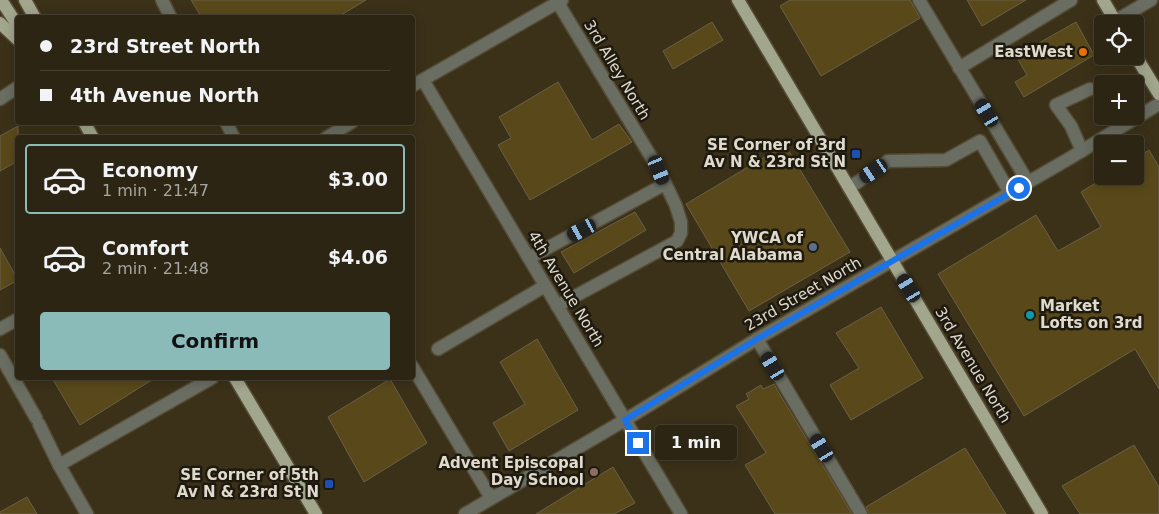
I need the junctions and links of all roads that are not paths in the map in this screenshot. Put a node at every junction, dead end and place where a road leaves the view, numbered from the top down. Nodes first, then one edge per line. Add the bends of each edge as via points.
1 (1, 0) edge
2 (25, 0) edge
3 (162, 0) edge
4 (738, 0) edge
5 (919, 0) edge
6 (1071, 0) edge
7 (1103, 0) edge
8 (1151, 0) edge
9 (560, 1) edge
10 (33, 15) edge
11 (170, 15) edge
12 (1112, 15) edge
13 (1127, 15) edge
14 (15, 21) edge
15 (0, 22) edge
16 (15, 37) edge
17 (1141, 65) edge
18 (959, 68) junction
19 (418, 83) edge
20 (15, 89) edge
21 (1090, 89) dead end
22 (1159, 94) edge
23 (0, 99) edge
24 (1159, 104) edge
25 (347, 125) edge
26 (331, 135) edge
27 (1082, 151) junction
28 (1028, 182) junction
29 (665, 184) junction
30 (849, 188) junction
31 (1010, 193) junction
32 (528, 258) junction
33 (892, 260) junction
34 (545, 286) junction
35 (557, 306) junction
36 (15, 321) edge
37 (0, 330) edge
38 (757, 339) junction
39 (438, 349) dead end
40 (0, 355) edge
41 (415, 371) edge
42 (208, 380) edge
43 (236, 380) edge
44 (625, 420) junction
45 (59, 465) junction
46 (488, 505) edge
47 (87, 514) edge
48 (316, 514) edge
49 (465, 514) edge
50 (681, 514) edge
51 (861, 514) edge
52 (1042, 514) edge

1 - 14 main road
2 - 10 main road
3 - 11 street
4 - 30 main road, 3rd Avenue North
5 - 18 street
6 - 18 street
7 - 12 main road
8 - 13 street
9 - 19 street
9 - 29 street, 3rd Alley North
15 - 16 main road
17 - 22 main road
18 - 28 street
19 - 32 street, 4th Avenue North
20 - 23 street
21 - 27 street via 1056,105 1071,126
24 - 27 street, 23rd Street North
25 - 26 street
27 - 28 street, 23rd Street North
28 - 31 street, 23rd Street North
29 - 32 street
29 - 35 street, 3rd Alley North via 681,222 677,241
30 - 31 street via 888,161 946,160 980,141
30 - 33 main road, 3rd Avenue North
31 - 33 street, 23rd Street North
32 - 34 street, 4th Avenue North
33 - 38 street, 23rd Street North
33 - 52 main road, 3rd Avenue North
34 - 35 street, 4th Avenue North
34 - 39 street
35 - 44 street, 4th Avenue North
36 - 37 street
38 - 44 street, 23rd Street North
38 - 51 street
40 - 45 street
41 - 46 street
42 - 45 street
43 - 48 main road
44 - 46 street, 23rd Street North
44 - 50 street, 4th Avenue North
45 - 47 street
46 - 49 street, 23rd Street North

